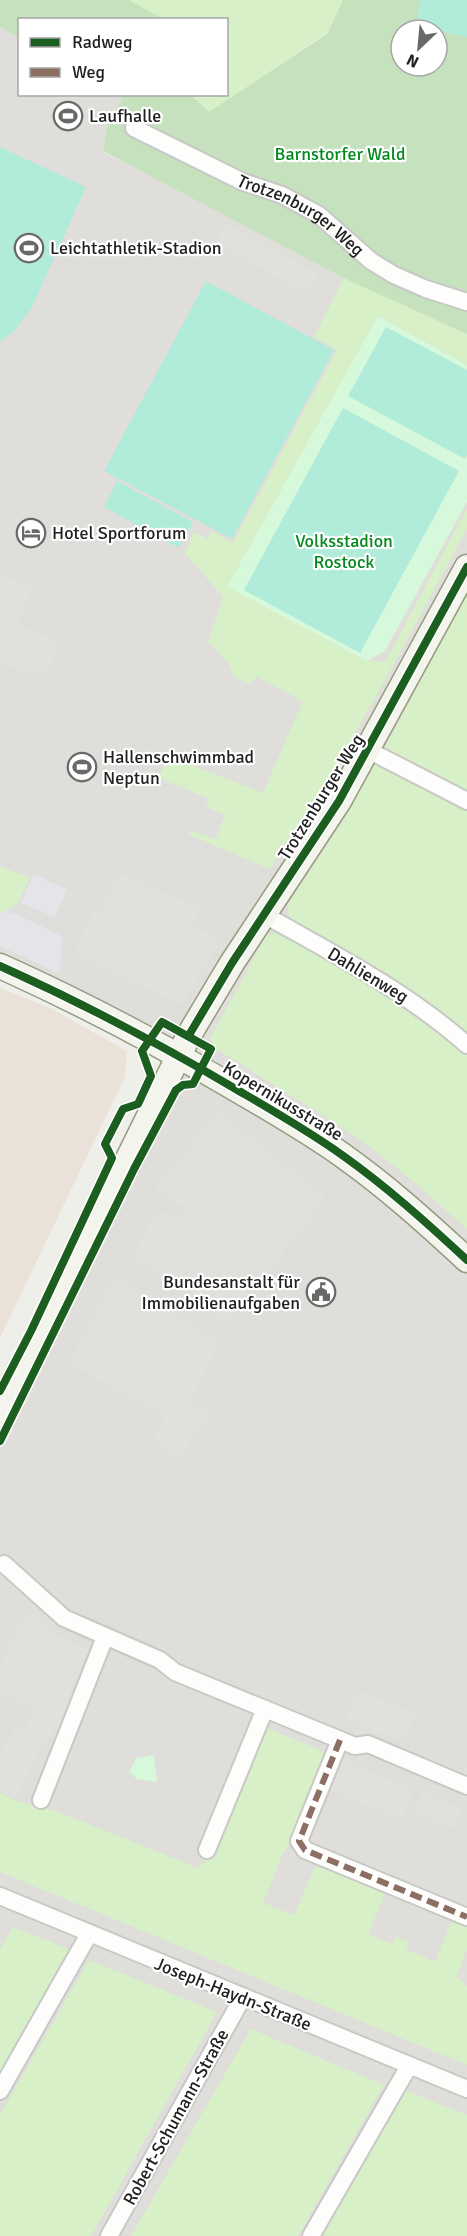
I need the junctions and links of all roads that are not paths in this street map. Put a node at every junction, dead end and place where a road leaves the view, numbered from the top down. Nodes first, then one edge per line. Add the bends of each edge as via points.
1 (134, 128) dead end
2 (467, 302) edge
3 (467, 567) edge
4 (369, 750) junction
5 (467, 801) edge
6 (263, 914) junction
7 (0, 966) edge
8 (467, 1045) edge
9 (178, 1055) junction
10 (467, 1260) edge
11 (0, 1418) edge
12 (4, 1564) dead end
13 (105, 1637) junction
14 (265, 1709) junction
15 (340, 1740) junction
16 (467, 1786) edge
17 (41, 1800) dead end
18 (207, 1850) dead end
19 (0, 1896) edge
20 (467, 1917) edge
21 (90, 1934) junction
22 (243, 1998) junction
23 (409, 2066) junction
24 (467, 2090) edge
25 (0, 2091) edge
26 (109, 2236) edge
27 (311, 2236) edge

1 - 2 street, Trotzenburger Weg via 319,215 371,261 394,275
3 - 4 street, Trotzenburger Weg
4 - 5 street
4 - 6 street, Trotzenburger Weg
6 - 8 street, Dahlienweg via 376,978
6 - 9 street, Trotzenburger Weg
7 - 9 street, Kopernikusstraße
9 - 10 street, Kopernikusstraße via 342,1155
9 - 11 street, Trotzenburger Weg
12 - 13 street via 64,1618
13 - 14 street via 159,1660 175,1672
13 - 17 street
14 - 15 street
14 - 18 street
15 - 16 street via 355,1746 368,1744
15 - 20 street via 299,1841 305,1850
19 - 21 street, Joseph-Haydn-Straße
21 - 22 street, Joseph-Haydn-Straße
21 - 25 street
22 - 23 street, Joseph-Haydn-Straße
22 - 26 street, Robert-Schumann-Straße
23 - 24 street, Joseph-Haydn-Straße
23 - 27 street

